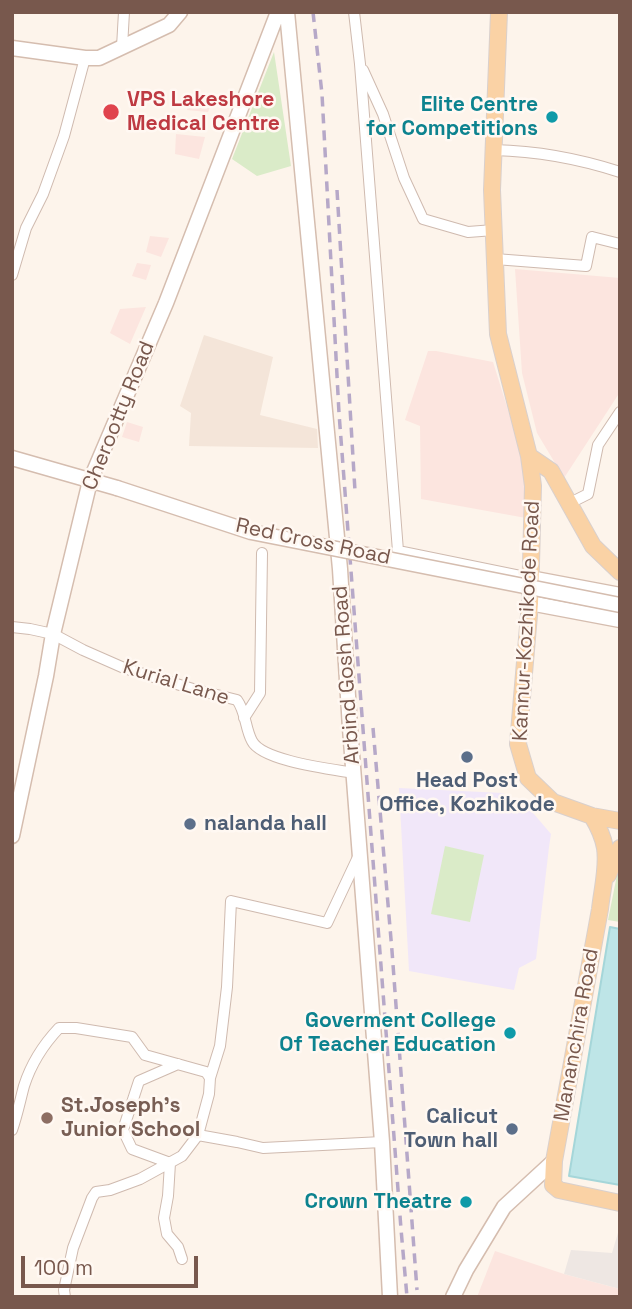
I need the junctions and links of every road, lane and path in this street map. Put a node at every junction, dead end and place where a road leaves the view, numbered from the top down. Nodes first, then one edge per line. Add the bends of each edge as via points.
1 (124, 12) edge
2 (180, 12) edge
3 (278, 12) edge
4 (287, 12) edge
5 (354, 12) edge
6 (499, 12) edge
7 (122, 47) junction
8 (12, 48) edge
9 (85, 58) junction
10 (360, 64) junction
11 (494, 150) junction
12 (620, 172) edge
13 (494, 230) junction
14 (620, 244) edge
15 (495, 259) junction
16 (12, 275) edge
17 (620, 412) edge
18 (529, 456) junction
19 (12, 458) edge
20 (90, 481) junction
21 (570, 503) junction
22 (262, 553) dead end
23 (620, 572) edge
24 (530, 578) junction
25 (620, 595) edge
26 (530, 603) junction
27 (620, 605) edge
28 (620, 620) edge
29 (12, 627) edge
30 (52, 634) junction
31 (244, 718) junction
32 (354, 773) junction
33 (592, 816) junction
34 (620, 821) edge
35 (12, 836) edge
36 (620, 848) edge
37 (360, 852) junction
38 (603, 883) junction
39 (178, 1064) junction
40 (210, 1078) junction
41 (12, 1130) edge
42 (198, 1135) junction
43 (382, 1142) junction
44 (554, 1161) junction
45 (170, 1163) junction
46 (620, 1203) edge
47 (182, 1259) dead end
48 (65, 1297) edge
49 (390, 1297) edge
50 (453, 1297) edge

1 - 7 street
2 - 7 street via 169,25
3 - 20 street, Cherootty Road via 166,303
4 - 32 street, Arbind Gosh Road via 340,569
5 - 10 street
6 - 11 main road, Kannur-Kozhikode Road
7 - 9 street via 99,58
8 - 9 street
9 - 16 street via 64,136
10 - 13 street via 423,219 468,232
10 - 24 street via 398,551
11 - 12 street via 598,164
11 - 13 main road, Kannur-Kozhikode Road
13 - 15 main road, Kannur-Kozhikode Road
14 - 15 street via 592,237 586,266
15 - 18 main road, Kannur-Kozhikode Road via 498,334
17 - 21 street via 598,445 587,494
18 - 21 main road via 551,471
18 - 24 main road, Kannur-Kozhikode Road via 533,486
19 - 20 street, Red Cross Road
20 - 27 street, Red Cross Road, bridge via 251,531
20 - 30 street, Cherootty Road
21 - 23 main road via 593,546
22 - 31 street via 260,693
24 - 25 street
24 - 26 main road, Kannur-Kozhikode Road
26 - 28 street
26 - 33 main road, Kannur-Kozhikode Road via 518,744 528,778 553,802
29 - 30 street, Kurial Lane
30 - 31 street, Kurial Lane via 124,668 237,700
30 - 35 street, Cherootty Road
31 - 32 street, Kurial Lane via 256,747 280,758
32 - 37 street, Arbind Gosh Road
33 - 34 main road, Kannur-Kozhikode Road
33 - 38 main road, Mananchira Road via 605,846
36 - 38 main road
37 - 40 street via 327,923 231,901 220,1046
37 - 43 street, Arbind Gosh Road
38 - 44 main road, Mananchira Road
39 - 40 street via 206,1072
39 - 41 street via 145,1055 132,1037 59,1028 35,1060
39 - 45 street via 139,1081 123,1130 132,1149
40 - 42 street
42 - 43 street via 263,1148
42 - 45 street via 182,1156
43 - 49 street, Arbind Gosh Road
44 - 46 main road, Mananchira Road via 555,1188
44 - 50 street via 505,1207
45 - 47 street via 164,1217 167,1234
45 - 48 street via 96,1192 73,1248

